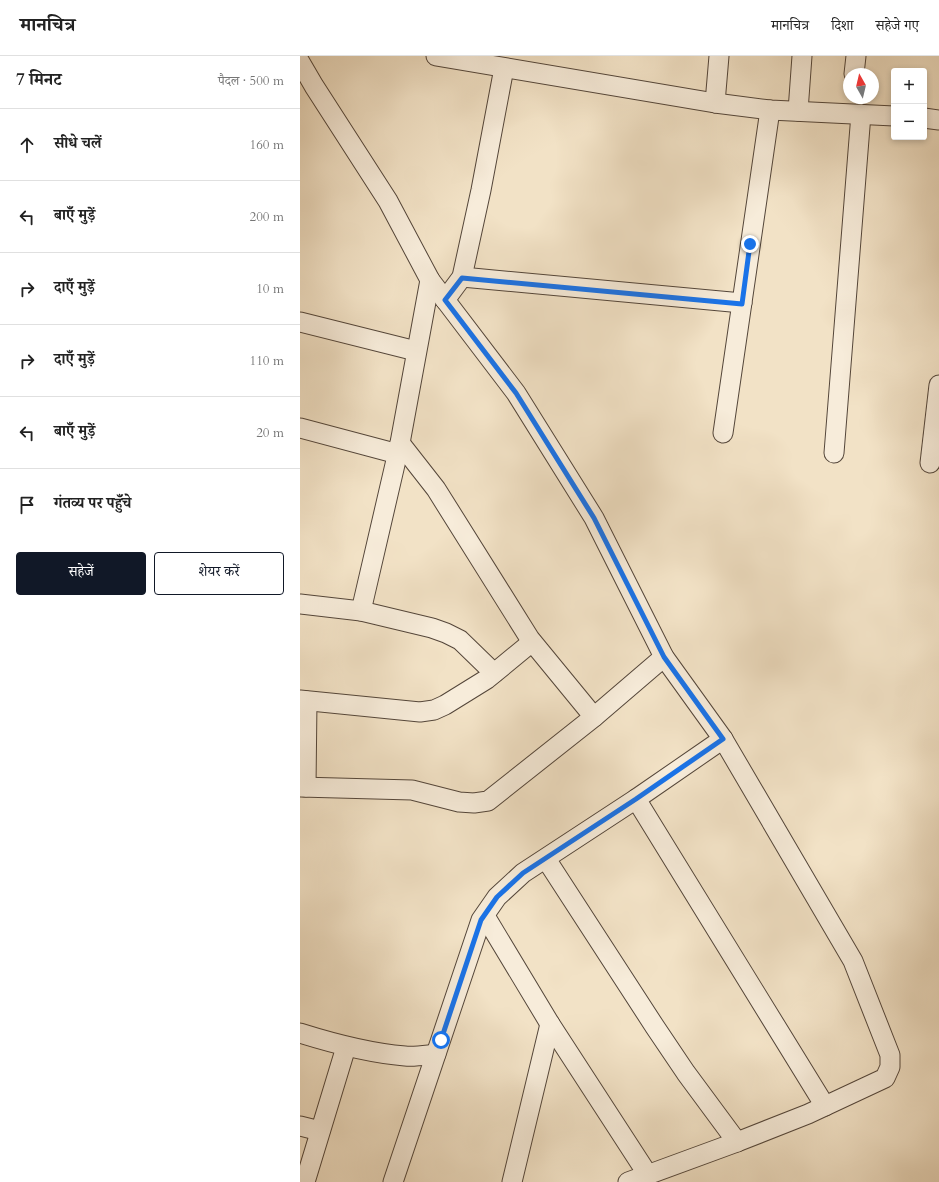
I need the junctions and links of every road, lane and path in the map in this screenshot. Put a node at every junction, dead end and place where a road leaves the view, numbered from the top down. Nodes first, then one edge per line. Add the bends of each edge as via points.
1 (436, 56) edge
2 (719, 56) edge
3 (802, 56) edge
4 (856, 56) edge
5 (300, 62) edge
6 (504, 68) junction
7 (855, 68) edge
8 (715, 103) junction
9 (855, 108) edge
10 (770, 110) junction
11 (798, 111) junction
12 (891, 115) edge
13 (927, 118) edge
14 (939, 120) edge
15 (462, 278) junction
16 (430, 280) junction
17 (445, 300) junction
18 (742, 304) junction
19 (300, 322) edge
20 (416, 351) junction
21 (939, 385) edge
22 (300, 428) edge
23 (723, 433) dead end
24 (399, 448) junction
25 (834, 453) dead end
26 (930, 463) dead end
27 (300, 604) edge
28 (361, 611) junction
29 (532, 642) junction
30 (664, 657) junction
31 (494, 673) junction
32 (303, 701) edge
33 (594, 717) junction
34 (723, 739) junction
35 (303, 787) edge
36 (636, 799) junction
37 (546, 859) junction
38 (484, 916) junction
39 (550, 1024) junction
40 (300, 1033) edge
41 (346, 1047) junction
42 (436, 1054) junction
43 (825, 1106) junction
44 (300, 1126) edge
45 (320, 1131) junction
46 (737, 1142) junction
47 (648, 1175) junction
48 (306, 1182) edge
49 (393, 1182) edge
50 (512, 1182) edge
51 (628, 1182) edge

1 - 6 street
2 - 8 street
3 - 11 street
4 - 7 street
5 - 16 street via 388,201
6 - 8 street
6 - 15 street
8 - 10 street
9 - 11 street
9 - 12 street
9 - 25 street
10 - 11 street
10 - 18 street
13 - 14 street
15 - 17 street
15 - 18 street
16 - 17 street
16 - 20 street
17 - 30 street via 516,393 594,518
18 - 23 street
19 - 20 street
20 - 24 street
21 - 26 street
22 - 24 street
24 - 28 street
24 - 29 street via 436,489
27 - 28 street
28 - 31 street via 446,633 460,640
29 - 31 street
29 - 33 street
30 - 33 street
30 - 34 street
31 - 32 street via 434,710 420,712
32 - 35 street
33 - 35 street via 488,801 459,802 412,790
34 - 36 street
34 - 43 street via 853,961 890,1055 890,1067 884,1078
36 - 37 street
36 - 43 street
37 - 38 street via 510,884
37 - 46 street via 686,1073
38 - 39 street
38 - 42 street
39 - 47 street
39 - 50 street
40 - 41 street
41 - 42 street via 406,1056
41 - 45 street
42 - 49 street
43 - 46 street
44 - 45 street
45 - 48 street
46 - 47 street
47 - 51 street

